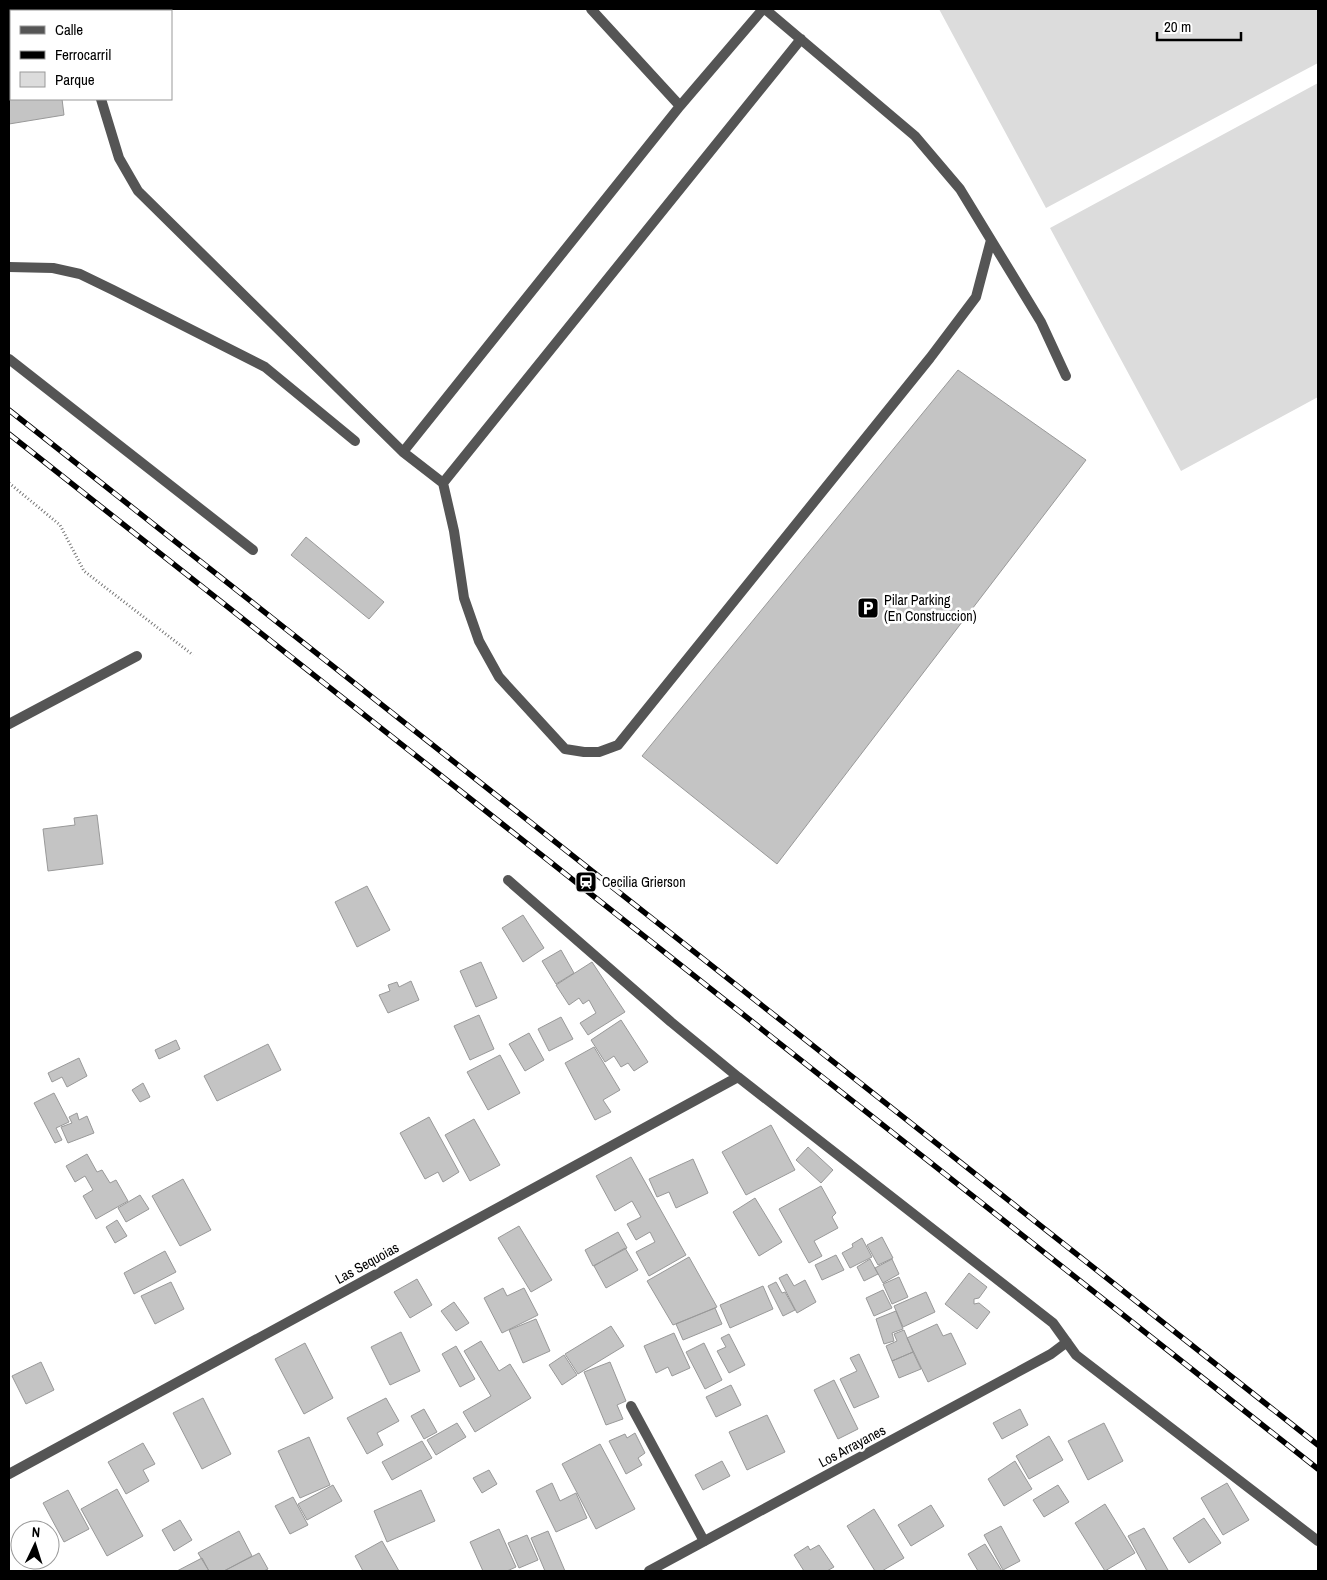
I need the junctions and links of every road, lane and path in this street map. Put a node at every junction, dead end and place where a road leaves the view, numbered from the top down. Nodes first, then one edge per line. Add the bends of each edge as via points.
1 (591, 9) edge
2 (764, 9) edge
3 (801, 39) junction
4 (101, 100) edge
5 (680, 106) junction
6 (991, 240) junction
7 (9, 267) edge
8 (9, 358) edge
9 (1066, 376) dead end
10 (354, 441) dead end
11 (403, 452) junction
12 (9, 483) edge
13 (443, 483) junction
14 (253, 550) dead end
15 (192, 655) dead end
16 (137, 656) dead end
17 (9, 724) edge
18 (508, 880) dead end
19 (738, 1077) junction
20 (1067, 1342) junction
21 (631, 1406) dead end
22 (9, 1474) edge
23 (704, 1541) junction
24 (1318, 1541) edge
25 (649, 1571) edge

1 - 5 street
2 - 3 street
2 - 5 street
3 - 6 street via 915,136 960,189
3 - 13 street
4 - 11 street via 119,158 138,191
5 - 11 street
6 - 9 street via 1041,322
6 - 13 street via 976,297 618,745 599,752 565,749 499,678 479,641 464,598
7 - 10 street via 53,268 80,274 122,294 265,367
8 - 14 street
11 - 13 street
12 - 15 path via 60,525 84,571
16 - 17 street
18 - 19 street
19 - 20 street via 1053,1323
19 - 22 street, Las Sequoias
20 - 23 street, Los Arrayanes via 1051,1354
20 - 24 street via 1076,1355
21 - 23 street
23 - 25 street, Los Arrayanes

